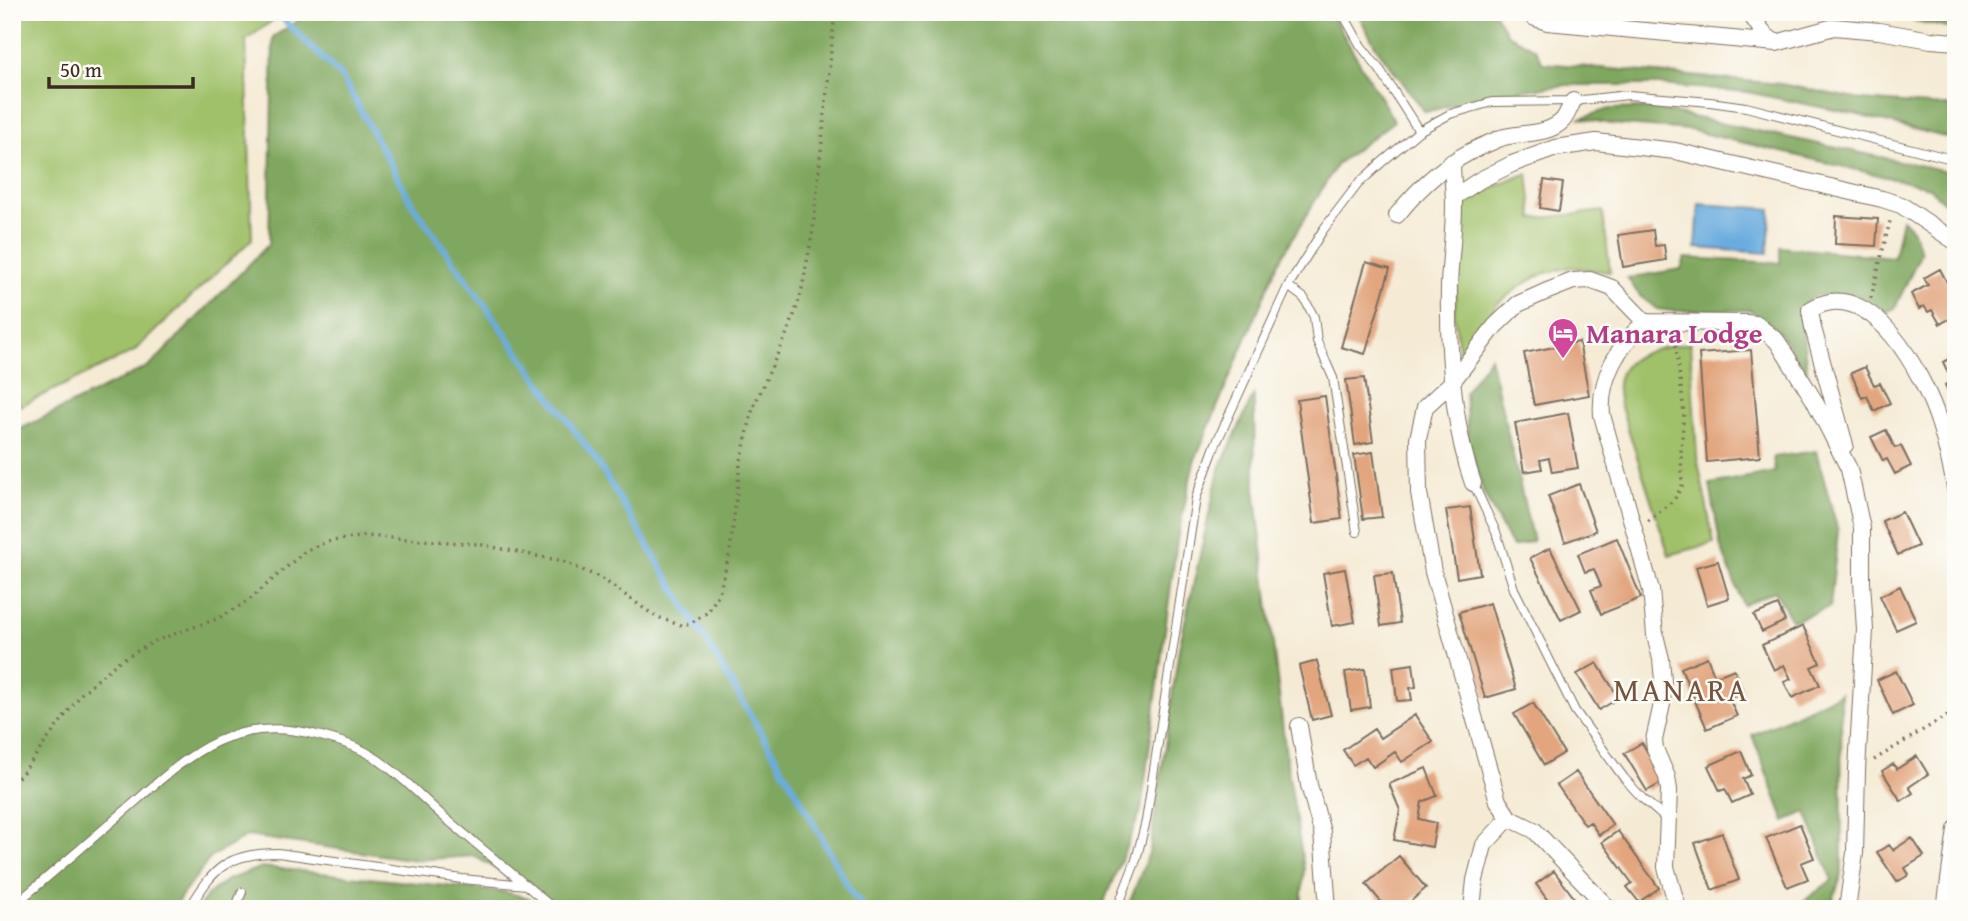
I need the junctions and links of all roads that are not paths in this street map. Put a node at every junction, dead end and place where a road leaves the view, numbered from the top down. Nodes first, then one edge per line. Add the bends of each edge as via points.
1 (1342, 12) edge
2 (1526, 12) edge
3 (1749, 12) edge
4 (1956, 41) edge
5 (1776, 43) junction
6 (1573, 101) junction
7 (1419, 131) junction
8 (1956, 160) edge
9 (1452, 162) junction
10 (1454, 197) junction
11 (1397, 215) dead end
12 (1956, 242) edge
13 (1288, 286) junction
14 (1645, 322) junction
15 (1452, 382) junction
16 (1849, 469) junction
17 (1473, 483) joint
18 (1956, 493) edge
19 (1357, 532) dead end
20 (1299, 726) dead end
21 (1509, 818) junction
22 (1668, 820) junction
23 (1956, 830) edge
24 (526, 885) junction
25 (242, 892) dead end
26 (12, 907) edge
27 (189, 909) edge
28 (235, 909) edge
29 (554, 909) edge
30 (1117, 909) edge
31 (1328, 909) edge
32 (1472, 909) edge
33 (1609, 909) edge
34 (1678, 909) edge
35 (1759, 909) edge
36 (1773, 909) edge
37 (1847, 909) edge
38 (1945, 909) edge

1 - 7 lane
2 - 5 street via 1547,22
3 - 5 street
4 - 5 street via 1834,27
6 - 7 lane via 1492,102 1450,114
6 - 8 lane via 1628,95 1746,107
6 - 9 street via 1555,126 1502,138
7 - 13 lane via 1358,184 1322,230
9 - 10 street
9 - 11 street via 1434,174
10 - 12 street via 1512,164 1556,148 1596,142 1675,151 1894,203
10 - 15 street via 1449,285
13 - 19 lane via 1304,298 1314,317 1317,341 1333,378
13 - 30 lane via 1196,498 1146,821
14 - 15 street via 1612,288 1590,280 1573,281 1518,304
14 - 16 street via 1746,323 1767,331 1802,378
14 - 22 street via 1610,367 1601,404 1651,590 1663,693 1654,740 1667,777
15 - 17 street
15 - 21 street via 1425,407 1418,439 1419,494 1433,572 1464,685 1498,801
16 - 18 street via 1810,310 1820,303 1845,303 1868,310 1909,357 1940,424
16 - 37 street via 1862,528 1865,630 1855,853
17 - 22 lane via 1496,532 1514,589 1575,711 1624,778
20 - 31 street via 1322,832
21 - 32 street via 1484,845
21 - 33 street via 1534,830
22 - 34 street via 1666,867
23 - 38 street
24 - 26 lane via 370,754 299,730 268,728 223,738 201,749
24 - 27 lane via 255,853 233,859 211,876
24 - 29 lane
25 - 28 lane
35 - 36 street

